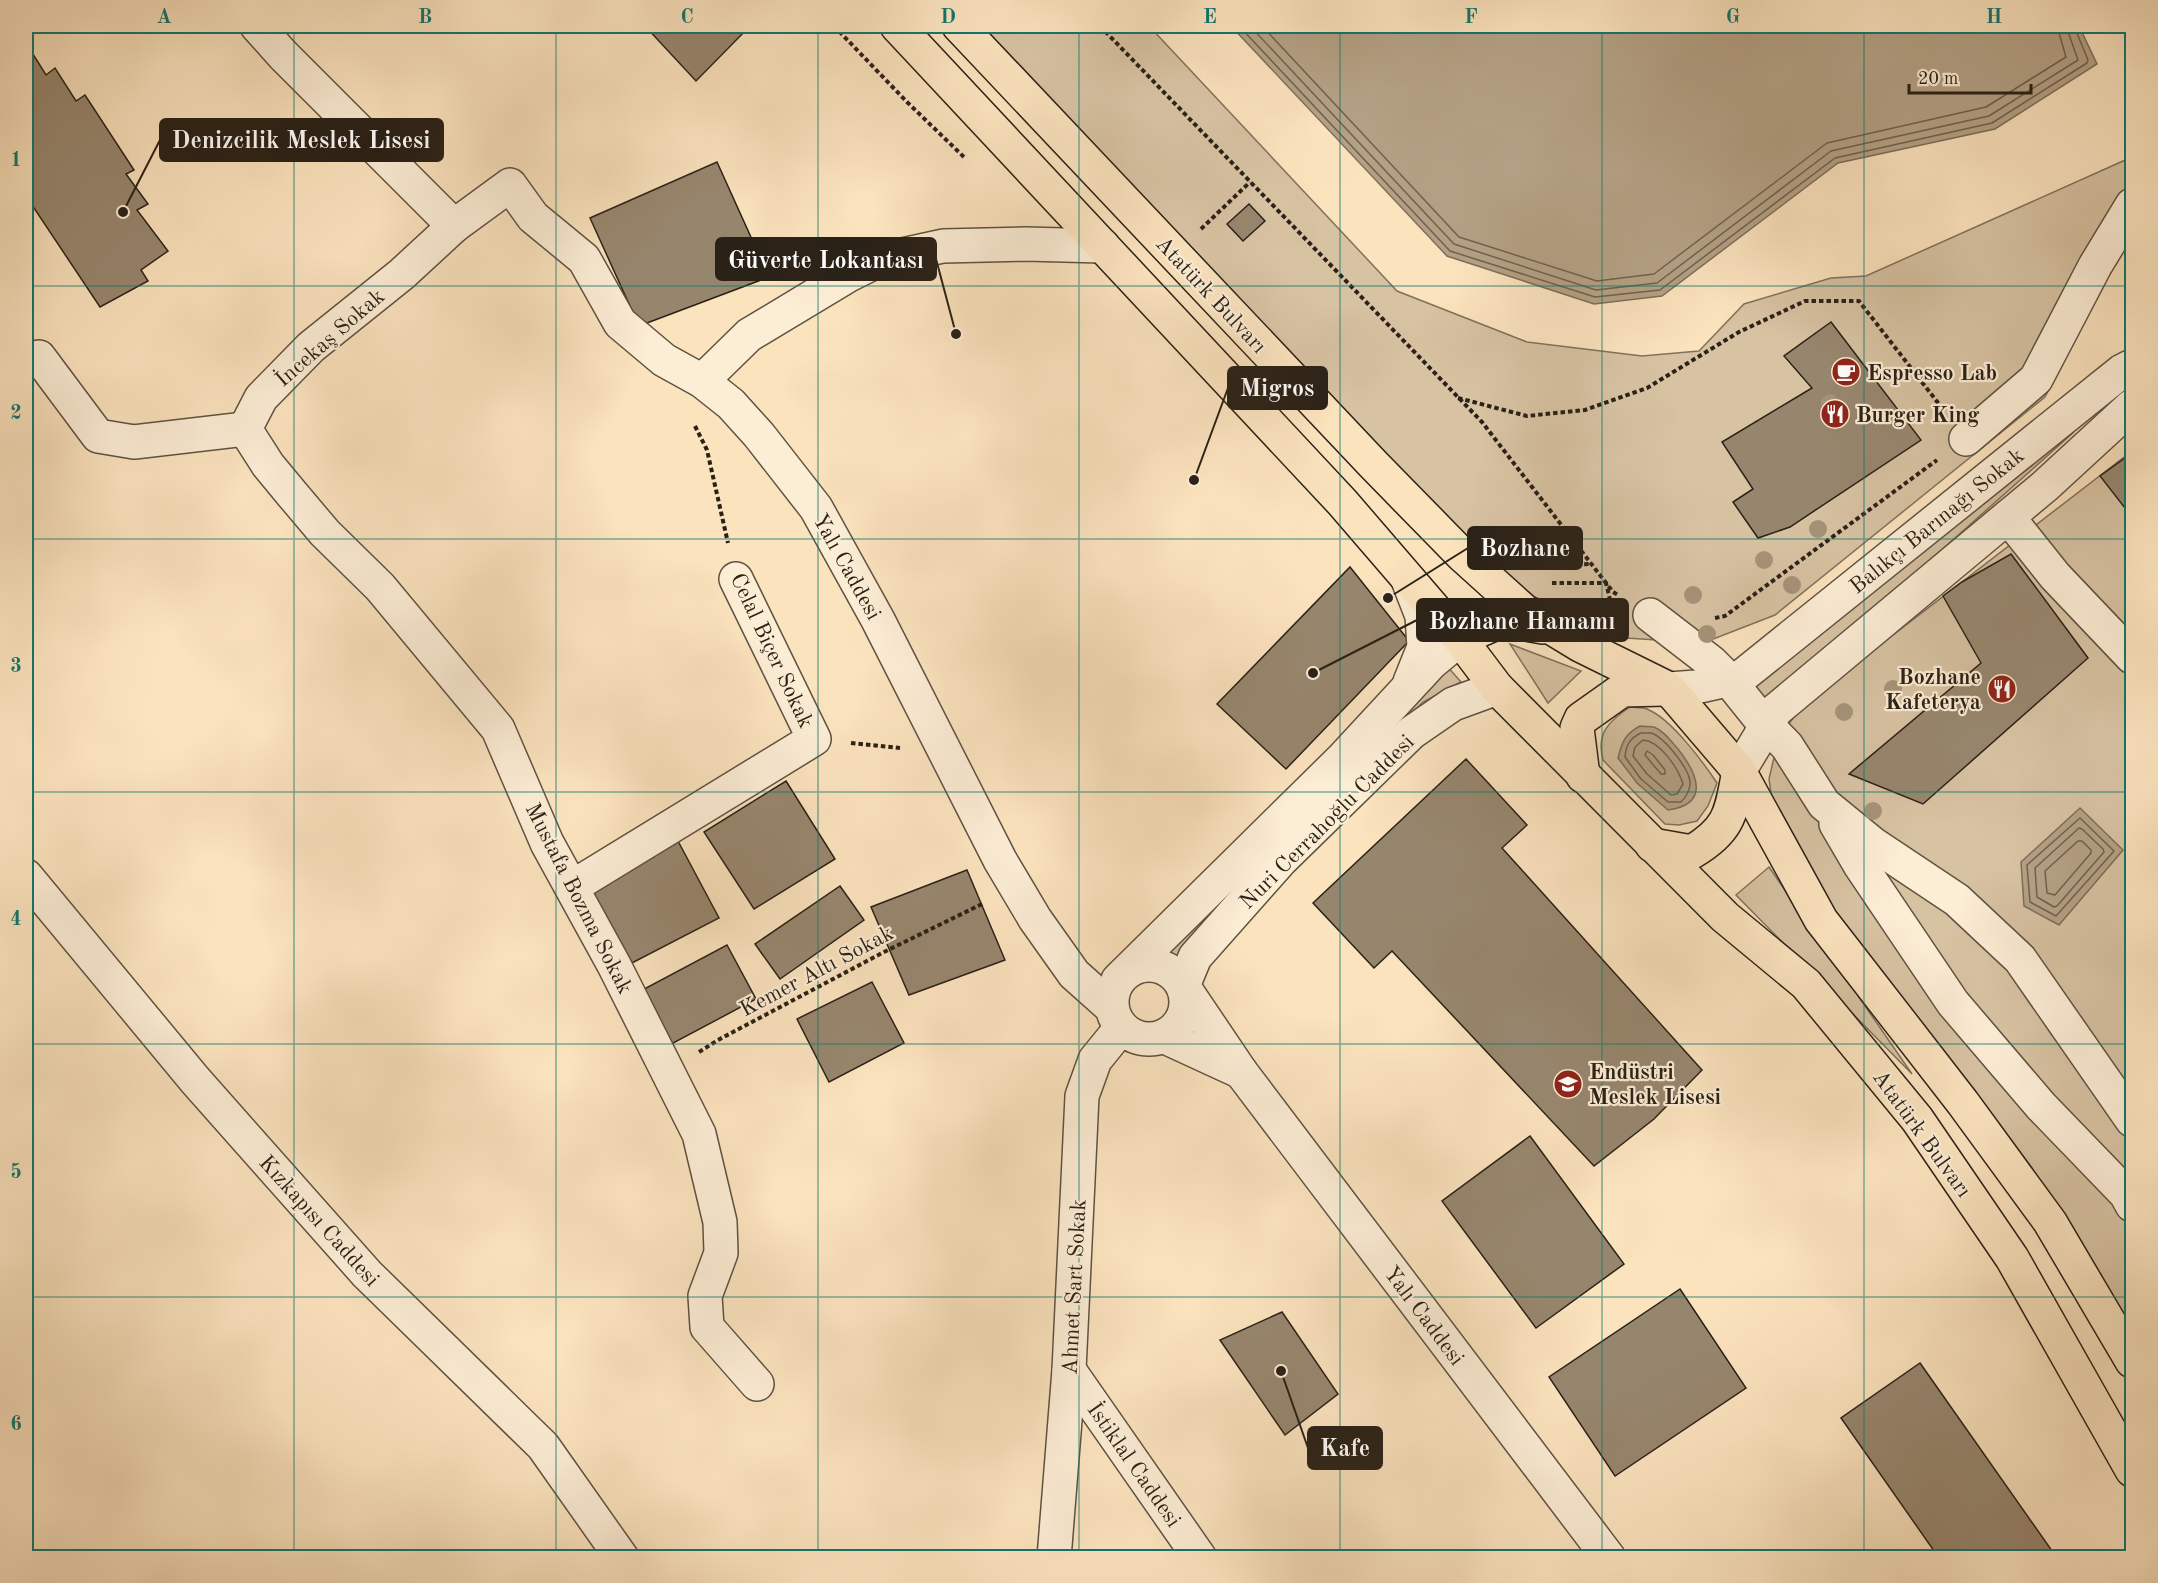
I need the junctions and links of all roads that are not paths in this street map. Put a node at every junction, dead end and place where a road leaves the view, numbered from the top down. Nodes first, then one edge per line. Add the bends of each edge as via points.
1 (257, 26) edge
2 (897, 26) edge
3 (959, 26) edge
4 (510, 185) joint
5 (2133, 205) edge
6 (454, 226) junction
7 (1103, 246) junction
8 (39, 357) dead end
9 (2133, 366) edge
10 (702, 381) junction
11 (2133, 406) edge
12 (245, 429) junction
13 (1966, 439) road end
14 (2008, 516) junction
15 (736, 579) road end
16 (1408, 580) junction
17 (1650, 615) road end
18 (1551, 628) junction
19 (1460, 639) junction
20 (2133, 657) edge
21 (1735, 678) junction
22 (1408, 686) junction
23 (1497, 688) junction
24 (1669, 689) junction
25 (1771, 717) junction
26 (1739, 771) junction
27 (1583, 776) junction
28 (1824, 804) junction
29 (1652, 845) junction
30 (26, 876) edge
31 (572, 887) junction
32 (1183, 986) junction
33 (1117, 1005) junction
34 (1165, 1037) junction
35 (1241, 1072) junction
36 (2133, 1120) edge
37 (2133, 1205) edge
38 (2133, 1361) edge
39 (1069, 1370) junction
40 (757, 1384) dead end
41 (2133, 1470) edge
42 (622, 1557) edge
43 (1054, 1557) edge
44 (1200, 1557) edge
45 (1610, 1557) edge

1 - 6 street
2 - 7 main road, Atatürk Bulvarı
3 - 18 main road, Atatürk Bulvarı via 1373,464 1524,611
4 - 6 street, İncekaş Sokak
4 - 10 street, Yalı Caddesi via 533,217 584,259 620,323 664,360
5 - 13 street via 2095,266 2036,379
6 - 12 street, İncekaş Sokak via 402,274 311,347 261,398
7 - 10 street via 943,246 879,260 749,335
7 - 16 main road, Atatürk Bulvarı via 1342,502
8 - 12 street via 98,436 134,442
9 - 21 street, Balıkçı Barınağı Sokak
10 - 33 street, Yalı Caddesi via 759,435 816,508 878,620 999,860 1035,920 1074,974
11 - 14 street, Balıkçı Barınağı Sokak
12 - 31 street, Mustafa Bozma Sokak via 268,465 326,533 381,587 498,729 547,843
14 - 20 street via 2055,576
14 - 25 street, Balıkçı Barınağı Sokak
15 - 31 street, Celal Biçer Sokak via 814,739
16 - 19 main road, Atatürk Bulvarı
16 - 22 street, Nuri Cerrahoğlu Caddesi via 1422,616 1424,648
17 - 21 street
18 - 19 main road, Atatürk Bulvarı via 1503,620
18 - 24 main road, Atatürk Bulvarı
19 - 22 street, Nuri Cerrahoğlu Caddesi
19 - 23 main road, Atatürk Bulvarı
21 - 24 street
21 - 25 street
22 - 33 street, Nuri Cerrahoğlu Caddesi
23 - 27 main road, Atatürk Bulvarı
23 - 32 street, Nuri Cerrahoğlu Caddesi via 1453,704 1411,733 1281,860 1195,957
24 - 26 main road, Atatürk Bulvarı
24 - 27 main road via 1622,690 1581,719 1577,728
25 - 26 street, Balıkçı Barınağı Sokak
25 - 28 street
26 - 29 main road via 1732,812 1721,831 1692,852
26 - 38 main road, Atatürk Bulvarı via 1821,920 2050,1222
27 - 29 main road, Atatürk Bulvarı
28 - 36 street via 1873,844 1957,900 2020,959
28 - 37 street via 1953,1003
29 - 41 main road, Atatürk Bulvarı via 1725,917 1806,984 1917,1119 2012,1258
30 - 42 street, Kızkapısı Caddesi via 195,1080 367,1274 543,1446
31 - 40 street, Mustafa Bozma Sokak via 699,1134 720,1221 721,1253 705,1296 707,1327
32 - 33 street via 1166,969 1143,965 1132,969
32 - 34 street, Nuri Cerrahoğlu Caddesi via 1186,1009 1182,1020
32 - 35 street
33 - 34 street via 1130,1035 1154,1040
33 - 39 street, Ahmet Sart Sokak via 1082,1096
34 - 35 street
35 - 45 street, Yalı Caddesi
39 - 43 street, Ahmet Sart Sokak
39 - 44 street, İstiklal Caddesi

